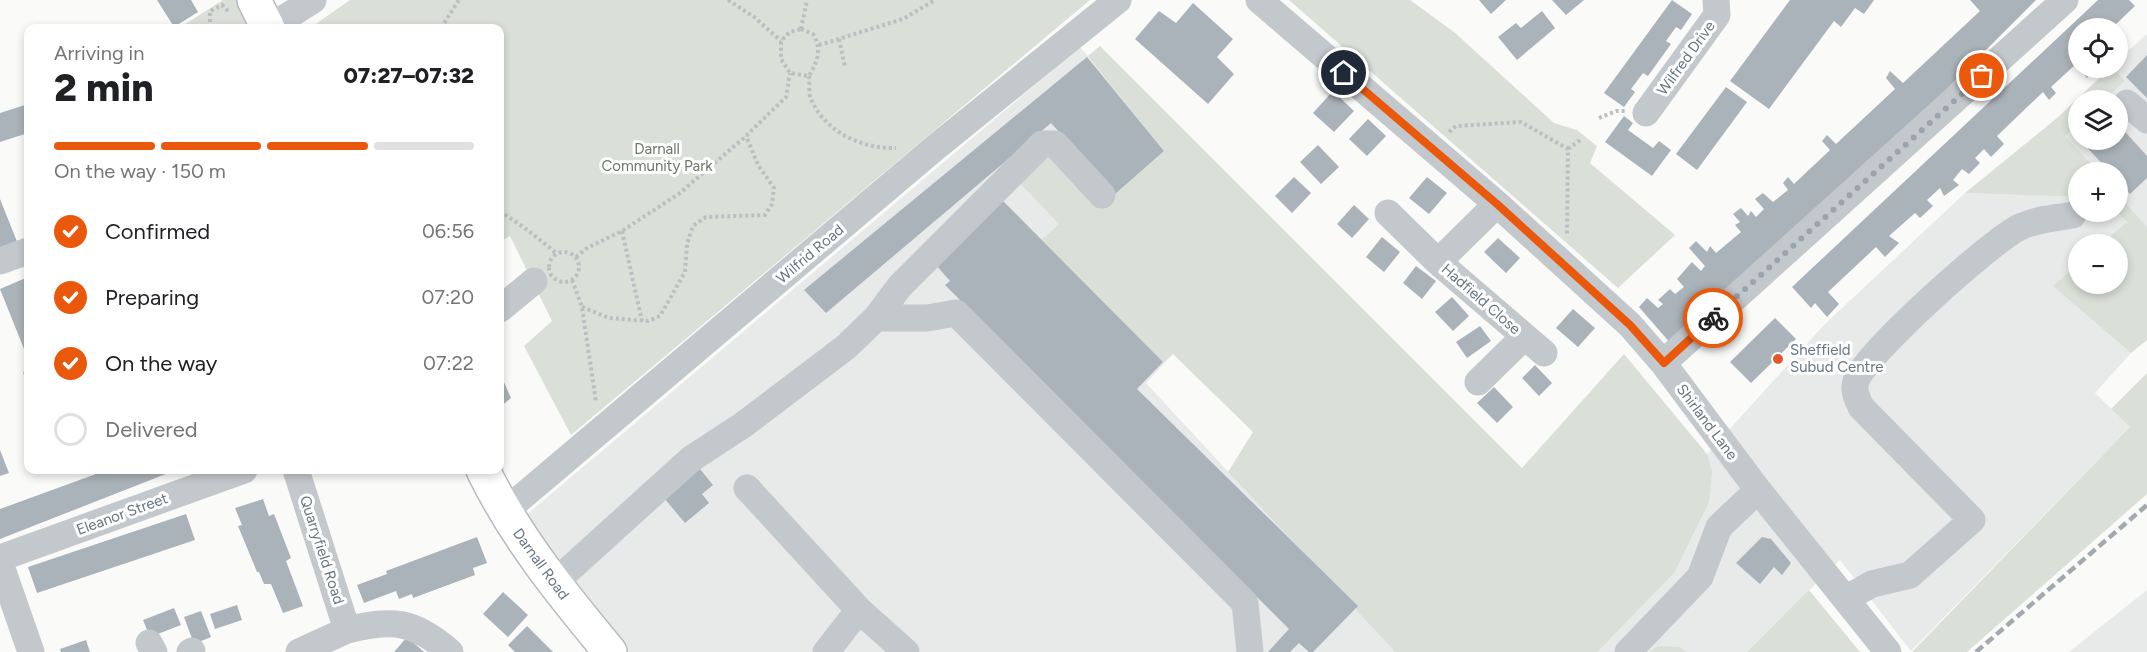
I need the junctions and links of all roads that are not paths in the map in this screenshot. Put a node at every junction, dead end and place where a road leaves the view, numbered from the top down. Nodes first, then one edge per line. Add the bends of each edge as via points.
1 (254, 0) edge
2 (313, 0) edge
3 (1118, 0) edge
4 (1259, 0) edge
5 (1714, 0) edge
6 (2065, 0) edge
7 (267, 24) edge
8 (275, 24) edge
9 (2128, 104) edge
10 (1646, 114) dead end
11 (2147, 120) edge
12 (1102, 195) dead end
13 (1497, 204) junction
14 (1388, 213) dead end
15 (2068, 216) edge
16 (24, 252) edge
17 (0, 261) edge
18 (1438, 262) junction
19 (534, 281) dead end
20 (504, 306) edge
21 (876, 318) junction
22 (1664, 363) junction
23 (1478, 382) dead end
24 (229, 474) edge
25 (297, 474) edge
26 (485, 474) edge
27 (747, 488) dead end
28 (1758, 490) junction
29 (504, 512) junction
30 (0, 558) edge
31 (0, 563) edge
32 (553, 584) junction
33 (1846, 598) junction
34 (859, 610) junction
35 (347, 630) junction
36 (31, 652) edge
37 (299, 652) edge
38 (450, 652) edge
39 (610, 652) edge
40 (826, 652) edge
41 (906, 652) edge
42 (1250, 652) edge
43 (1628, 652) edge
44 (1888, 652) edge

1 - 7 main road
2 - 8 street
3 - 29 street, Wilfrid Road via 936,147
4 - 13 street, Shirland Lane
5 - 10 street, Wilfred Drive via 1717,15
6 - 22 street
9 - 11 street
12 - 21 street via 1054,144 1042,144 900,286
13 - 18 street, Hadfield Close
13 - 22 street, Shirland Lane via 1630,325
14 - 18 street, Hadfield Close
15 - 33 street via 2018,228 1976,257 1870,359 1856,380 1854,392 1861,407 1972,520 1910,575 1872,584
16 - 17 street
18 - 23 street, Hadfield Close via 1534,345
19 - 20 street
21 - 32 street via 846,347 691,459
21 - 42 street via 927,318 956,313 1245,603
22 - 28 street, Shirland Lane
24 - 30 street, Eleanor Street
25 - 35 street, Quarryfield Road
26 - 29 main road, Darnall Road
27 - 34 street
28 - 33 street, Shirland Lane
28 - 43 street via 1719,528 1700,577
29 - 32 main road, Darnall Road
31 - 36 street
32 - 39 main road, Darnall Road
33 - 44 street, Shirland Lane
34 - 40 street
34 - 41 street
35 - 37 street
35 - 38 street via 379,622 404,624

